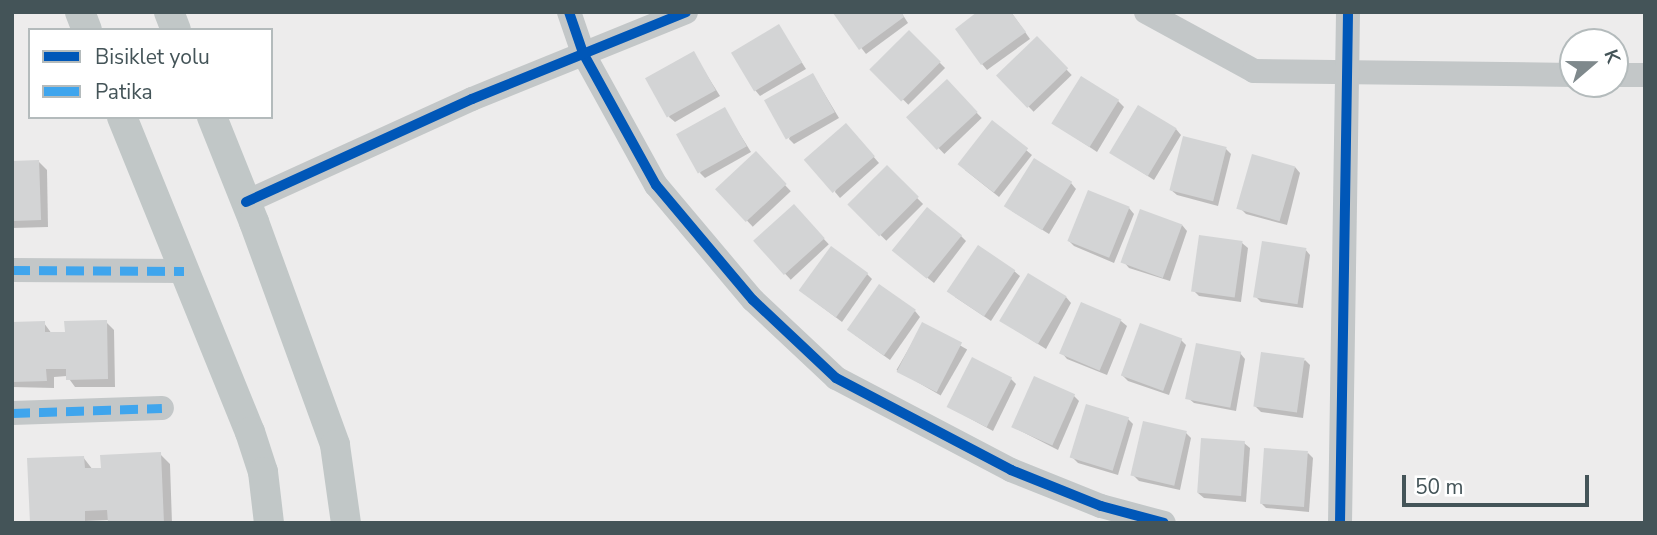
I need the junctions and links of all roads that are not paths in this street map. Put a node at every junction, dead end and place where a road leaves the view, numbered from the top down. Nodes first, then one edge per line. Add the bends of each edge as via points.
1 (569, 12) edge
2 (686, 12) edge
3 (1146, 12) edge
4 (1348, 12) edge
5 (583, 54) junction
6 (1347, 73) junction
7 (1559, 75) edge
8 (122, 119) edge
9 (213, 119) edge
10 (246, 202) junction
11 (12, 270) edge
12 (184, 271) junction
13 (162, 408) dead end
14 (12, 413) edge
15 (269, 523) edge
16 (346, 523) edge
17 (1164, 523) edge
18 (1340, 523) edge

1 - 5 street
2 - 5 street
3 - 6 street via 1254,71
4 - 6 street
5 - 10 street
5 - 17 street via 656,185 753,300 836,378 1012,470 1101,506
6 - 7 street
6 - 18 street
8 - 12 main road
9 - 10 main road
10 - 16 main road via 335,446
11 - 12 street
12 - 15 main road via 253,442 263,472
13 - 14 street

